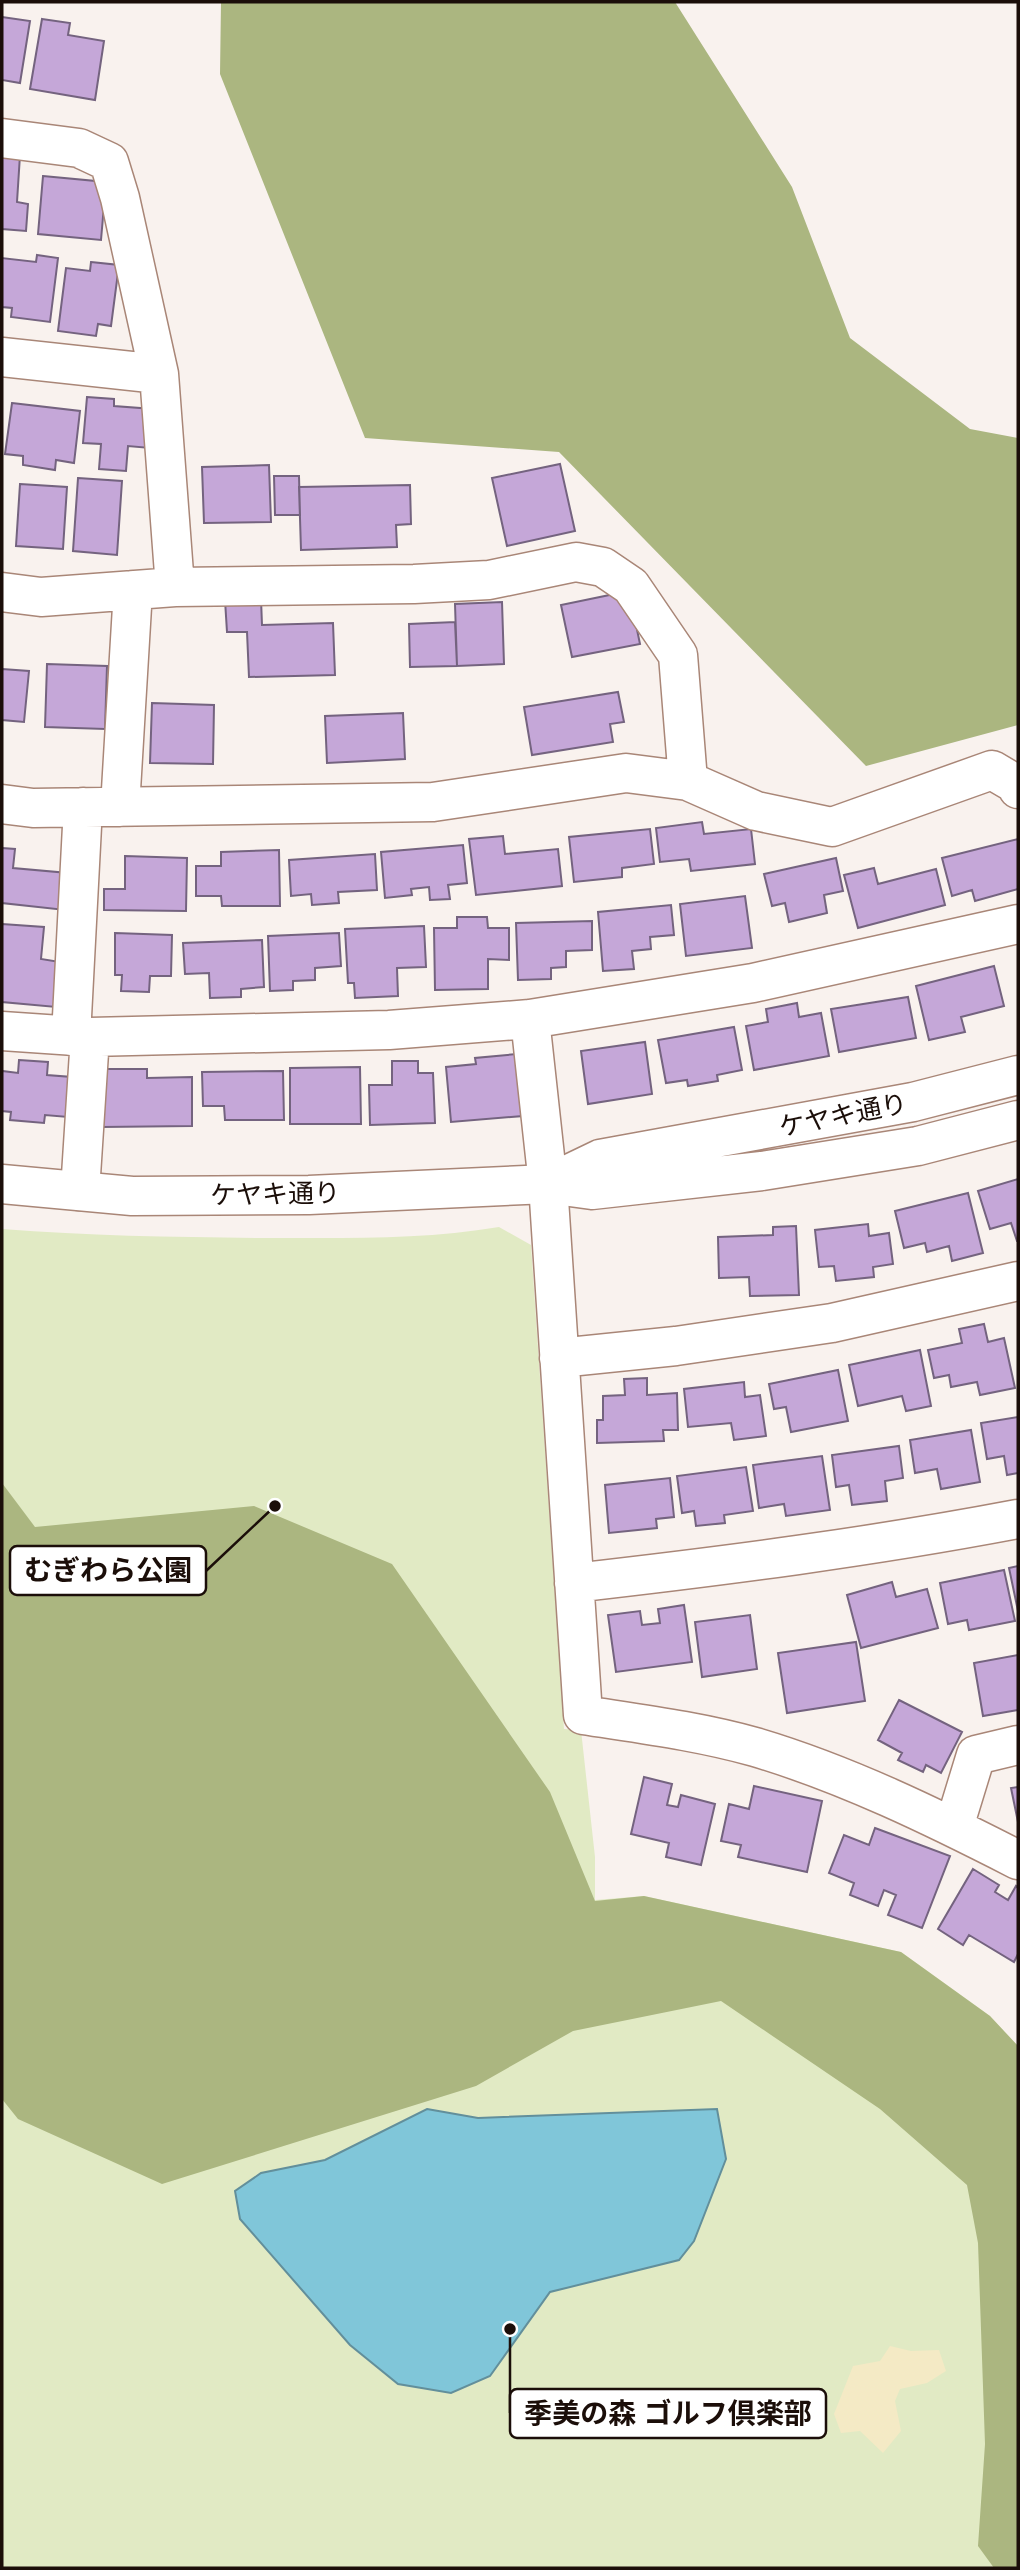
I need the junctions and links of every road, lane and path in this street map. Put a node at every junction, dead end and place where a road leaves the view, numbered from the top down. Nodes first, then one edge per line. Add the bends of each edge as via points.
1 (2, 138) edge
2 (2, 357) edge
3 (159, 373) junction
4 (175, 587) junction
5 (132, 590) junction
6 (2, 592) edge
7 (1010, 773) edge
8 (688, 781) junction
9 (2, 804) edge
10 (101, 807) junction
11 (1018, 924) edge
12 (530, 1019) junction
13 (2, 1031) edge
14 (80, 1036) junction
15 (1018, 1075) edge
16 (1018, 1120) edge
17 (2, 1184) edge
18 (548, 1184) junction
19 (80, 1191) junction
20 (1018, 1281) edge
21 (559, 1358) junction
22 (1018, 1519) edge
23 (574, 1583) junction
24 (1018, 1745) edge
25 (954, 1827) junction
26 (1018, 1860) edge

1 - 3 street via 79,148 109,162
2 - 3 street
3 - 4 street
4 - 5 street
4 - 8 street via 427,583 489,580 576,562 603,567 631,586 678,655
5 - 6 street via 41,597
5 - 10 street
7 - 8 street via 832,827 756,811
8 - 10 street via 626,773 433,802
9 - 10 street
10 - 14 street
11 - 12 street via 754,983
12 - 14 street via 389,1030
12 - 18 street
13 - 14 street
14 - 19 street
15 - 18 street, ケヤキ通り via 913,1102 600,1159
16 - 18 street, ケヤキ通り via 918,1146 762,1171 592,1191
17 - 19 street, ケヤキ通り
18 - 19 street, ケヤキ通り via 309,1195 132,1196
18 - 21 street
20 - 21 street via 832,1323
21 - 23 street
22 - 23 street via 746,1564
23 - 25 street via 583,1715 689,1731 755,1747
24 - 25 street via 976,1755
25 - 26 street

